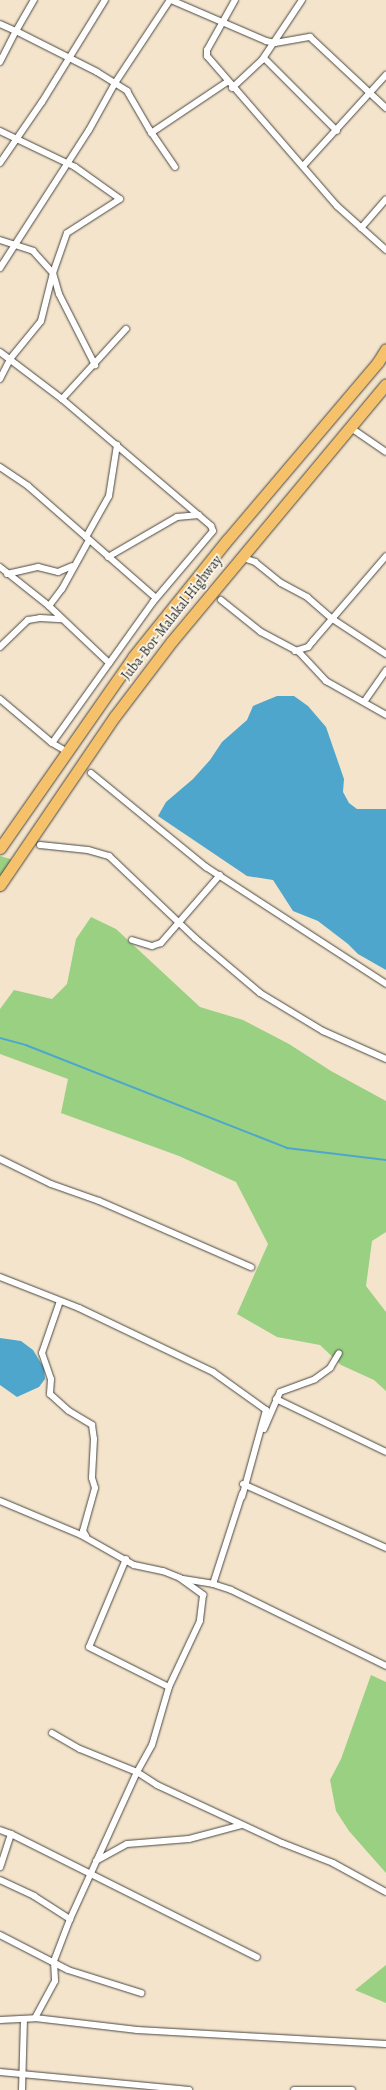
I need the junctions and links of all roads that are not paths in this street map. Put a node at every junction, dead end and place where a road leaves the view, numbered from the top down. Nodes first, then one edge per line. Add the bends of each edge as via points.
1 (34, 0) edge
2 (106, 0) edge
3 (171, 0) edge
4 (235, 0) edge
5 (302, 0) edge
6 (222, 21) junction
7 (0, 24) edge
8 (16, 31) junction
9 (275, 43) junction
10 (70, 57) junction
11 (264, 58) junction
12 (0, 62) edge
13 (386, 75) edge
14 (227, 82) junction
15 (115, 83) junction
16 (232, 88) junction
17 (370, 94) junction
18 (386, 108) edge
19 (0, 131) edge
20 (337, 131) junction
21 (152, 133) junction
22 (18, 138) junction
23 (0, 163) edge
24 (67, 164) junction
25 (304, 165) junction
26 (175, 166) dead end
27 (386, 199) edge
28 (361, 228) junction
29 (0, 240) edge
30 (14, 243) junction
31 (386, 250) edge
32 (0, 268) edge
33 (53, 273) junction
34 (126, 329) dead end
35 (386, 349) edge
36 (0, 352) edge
37 (10, 359) junction
38 (95, 365) junction
39 (0, 379) edge
40 (386, 384) edge
41 (62, 399) junction
42 (351, 428) junction
43 (117, 445) junction
44 (386, 452) edge
45 (1, 470) edge
46 (199, 516) junction
47 (88, 539) junction
48 (386, 556) edge
49 (108, 557) junction
50 (240, 557) junction
51 (75, 564) junction
52 (0, 567) edge
53 (7, 574) junction
54 (156, 598) junction
55 (221, 600) dead end
56 (49, 606) junction
57 (331, 618) junction
58 (62, 619) junction
59 (0, 647) edge
60 (295, 651) junction
61 (386, 654) edge
62 (109, 663) junction
63 (386, 670) edge
64 (0, 699) edge
65 (364, 702) junction
66 (386, 715) edge
67 (52, 743) junction
68 (66, 751) junction
69 (91, 773) dead end
70 (2, 840) edge
71 (40, 845) dead end
72 (220, 875) junction
73 (0, 885) edge
74 (179, 920) junction
75 (132, 940) dead end
76 (386, 984) edge
77 (386, 1059) edge
78 (0, 1159) edge
79 (251, 1267) dead end
80 (0, 1277) edge
81 (60, 1301) junction
82 (338, 1353) dead end
83 (276, 1400) junction
84 (386, 1452) edge
85 (243, 1484) junction
86 (242, 1497) dead end
87 (0, 1500) edge
88 (86, 1536) dead end
89 (386, 1548) edge
90 (126, 1560) junction
91 (180, 1578) junction
92 (213, 1584) junction
93 (385, 1663) edge
94 (169, 1686) junction
95 (52, 1733) dead end
96 (136, 1772) junction
97 (242, 1825) junction
98 (0, 1830) edge
99 (11, 1834) junction
100 (96, 1861) junction
101 (0, 1867) edge
102 (92, 1874) junction
103 (0, 1880) edge
104 (386, 1892) edge
105 (70, 1918) junction
106 (0, 1935) edge
107 (257, 1957) dead end
108 (54, 1961) junction
109 (141, 1993) dead end
110 (35, 2018) junction
111 (24, 2019) junction
112 (0, 2020) edge
113 (386, 2044) edge
114 (0, 2072) edge
115 (21, 2075) junction
116 (22, 2090) edge
117 (189, 2090) edge
118 (294, 2090) edge
119 (352, 2090) edge

1 - 8 street
2 - 10 street
3 - 6 street
3 - 15 street
4 - 6 street
5 - 9 street
6 - 9 street via 249,36
6 - 14 street via 207,50 207,56
7 - 8 street
8 - 10 street
8 - 12 street
9 - 11 street
9 - 17 street via 303,37 313,39
10 - 15 street
10 - 22 street
11 - 16 street
11 - 20 street
13 - 17 street
14 - 16 street
14 - 21 street
15 - 21 street via 127,92
15 - 24 street
16 - 25 street
17 - 18 street
17 - 20 street
19 - 22 street
20 - 25 street
21 - 26 street
22 - 23 street
22 - 24 street
24 - 30 street
24 - 33 street via 120,199 67,233
25 - 28 street via 337,206
27 - 28 street
28 - 31 street
29 - 30 street
30 - 32 street
30 - 33 street via 33,251
33 - 37 street via 41,321
33 - 38 street via 59,294
34 - 38 street
35 - 68 highway, Juba-Bor-Malakal Highway via 373,368 177,601 133,657
36 - 37 street
37 - 39 street
37 - 41 street
38 - 41 street
40 - 42 highway, Juba-Bor-Malakal Highway
41 - 43 street
42 - 44 street
42 - 50 highway, Juba-Bor-Malakal Highway
43 - 46 street
43 - 47 street via 109,496
45 - 47 street via 28,486
46 - 49 street via 177,517
46 - 54 street via 211,526 212,535
47 - 49 street
47 - 51 street
48 - 57 street
49 - 54 street
50 - 57 street via 255,562 280,583 307,596
50 - 73 highway, Juba-Bor-Malakal Highway via 172,640 120,710
51 - 53 street via 58,572 38,567
51 - 56 street
52 - 53 street
53 - 56 street
54 - 62 street
55 - 60 street via 261,632
56 - 58 street
57 - 60 street via 308,647
57 - 61 street
58 - 59 street via 28,620
58 - 62 street
60 - 65 street via 326,681
62 - 67 street via 79,709
63 - 65 street
64 - 67 street
65 - 66 street
67 - 68 street
68 - 70 highway, Juba-Bor-Malakal Highway
69 - 72 street via 168,838
71 - 74 street via 88,850 110,856
72 - 74 street
72 - 76 street
74 - 75 street via 158,944 149,946
74 - 77 street via 214,955 260,993 323,1031
78 - 79 street via 51,1184 99,1201
80 - 81 street
81 - 86 street via 213,1372 266,1410
81 - 88 street via 42,1353 51,1379 50,1394 69,1411 92,1425 92,1478 95,1488 84,1531
82 - 83 street via 330,1368 315,1379 280,1392
83 - 84 street
83 - 85 street
85 - 89 street
85 - 92 street via 240,1505
87 - 90 street via 81,1535
90 - 91 street via 134,1565 163,1571
90 - 94 street via 89,1647
91 - 92 street
91 - 94 street via 203,1595 200,1621
92 - 93 street via 232,1590
94 - 96 street via 152,1745
95 - 96 street via 80,1749
96 - 97 street via 157,1785
96 - 100 street
97 - 100 street via 189,1839 127,1844
97 - 104 street via 333,1863
98 - 99 street
99 - 101 street
99 - 102 street
100 - 102 street
102 - 105 street
102 - 107 street
103 - 105 street via 14,1889 34,1896
105 - 108 street
106 - 108 street
108 - 109 street via 68,1970
108 - 110 street via 54,1981
110 - 111 street
110 - 113 street via 137,2030
111 - 112 street
111 - 115 street
114 - 115 street
115 - 116 street
115 - 117 street
118 - 119 street

